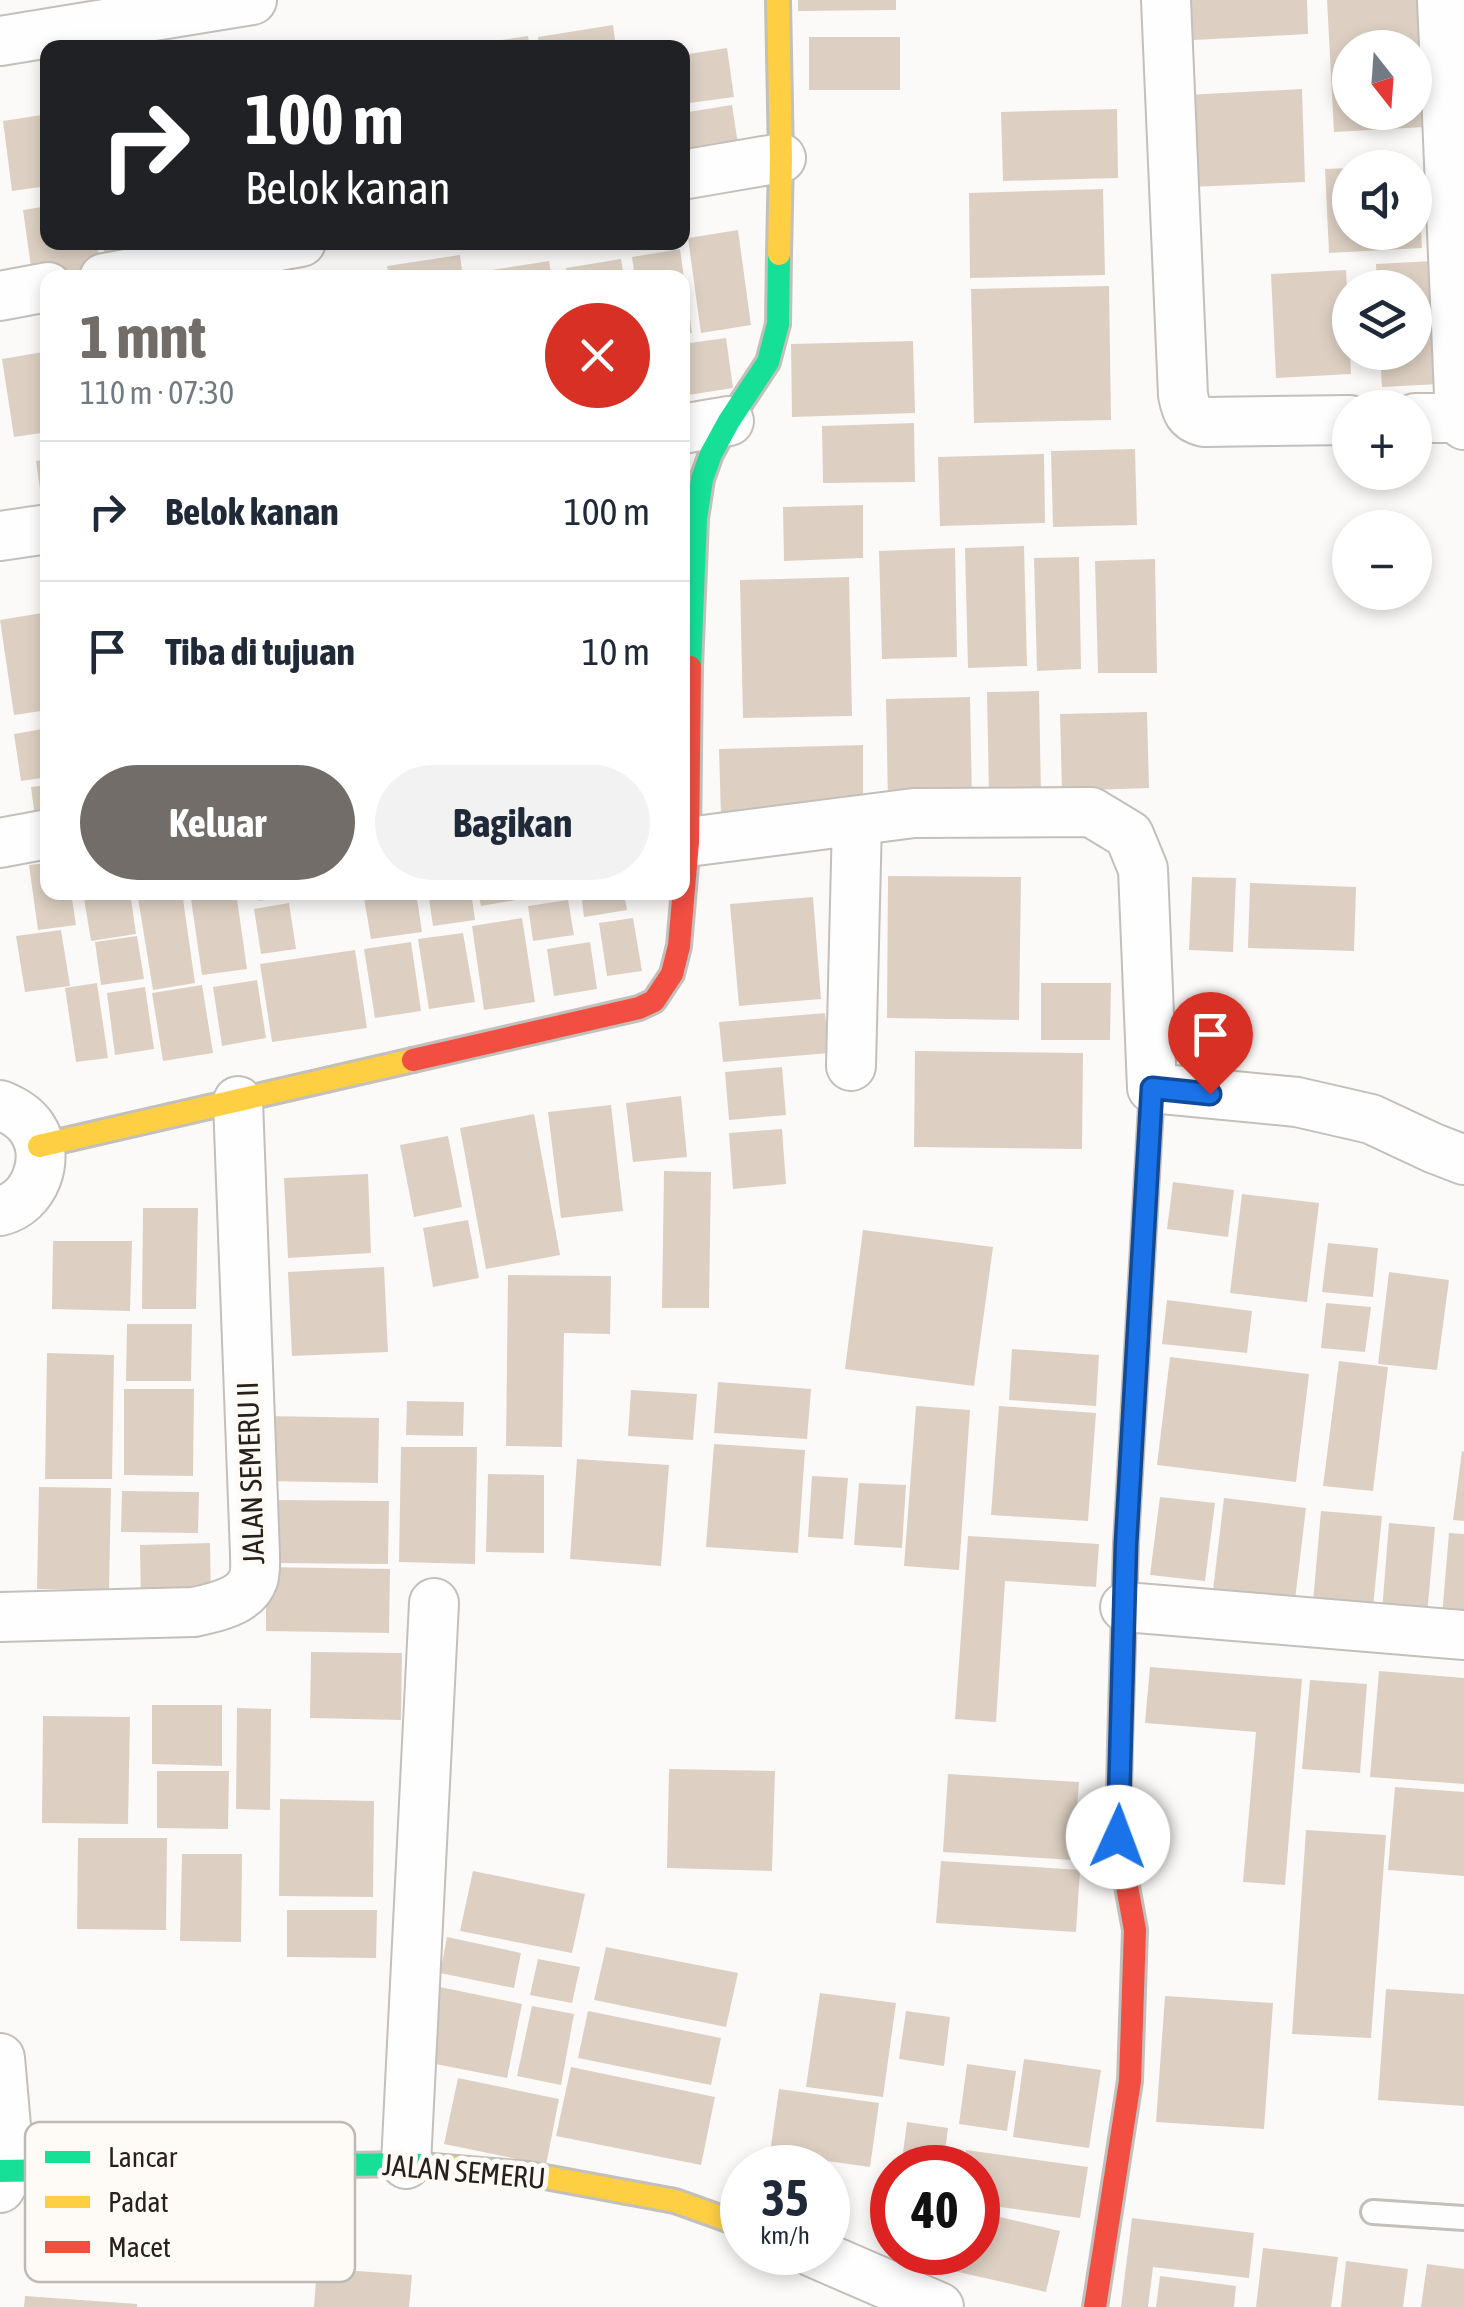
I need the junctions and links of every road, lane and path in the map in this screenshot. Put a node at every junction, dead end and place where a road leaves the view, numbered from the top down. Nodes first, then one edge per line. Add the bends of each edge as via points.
1 (252, 0) edge
2 (778, 0) edge
3 (1166, 0) edge
4 (1442, 0) edge
5 (0, 41) edge
6 (781, 158) junction
7 (690, 174) edge
8 (258, 250) edge
9 (148, 270) edge
10 (40, 289) edge
11 (0, 296) edge
12 (1332, 420) edge
13 (1446, 420) edge
14 (730, 421) junction
15 (690, 427) edge
16 (40, 530) edge
17 (0, 536) edge
18 (690, 630) edge
19 (857, 820) junction
20 (40, 835) edge
21 (0, 842) edge
22 (690, 842) edge
23 (683, 900) edge
24 (851, 1066) dead end
25 (1152, 1088) junction
26 (238, 1102) junction
27 (0, 1106) edge
28 (39, 1146) junction
29 (1464, 1160) edge
30 (0, 1211) edge
31 (434, 1602) dead end
32 (1124, 1608) junction
33 (0, 1616) edge
34 (1464, 1634) edge
35 (0, 2058) edge
36 (406, 2164) junction
37 (355, 2166) edge
38 (3, 2176) edge
39 (1373, 2212) dead end
40 (720, 2218) edge
41 (1464, 2218) edge
42 (850, 2268) edge
43 (939, 2307) edge
44 (1094, 2307) edge

1 - 5 street
2 - 6 street
3 - 12 street via 1186,410 1204,422
4 - 13 street
6 - 7 street
6 - 14 street via 778,324 768,362
8 - 9 street
10 - 11 street
14 - 15 street
14 - 18 street via 702,480
16 - 17 street
19 - 22 street
19 - 24 street
19 - 25 street via 914,813 1091,812 1129,836 1143,869
20 - 21 street
23 - 26 street via 672,974 654,1002
25 - 29 street via 1334,1110 1372,1119
25 - 32 street
26 - 28 street
26 - 33 street, JALAN SEMERU II via 251,1585 224,1605 194,1612
27 - 28 street via 19,1114
28 - 30 street via 40,1171 28,1194
31 - 36 street
32 - 34 street
32 - 44 street via 1118,1837 1136,1930 1130,2081
35 - 38 street
36 - 37 street, JALAN SEMERU
36 - 40 street, JALAN SEMERU via 529,2174 675,2202
39 - 41 lane
42 - 43 street

